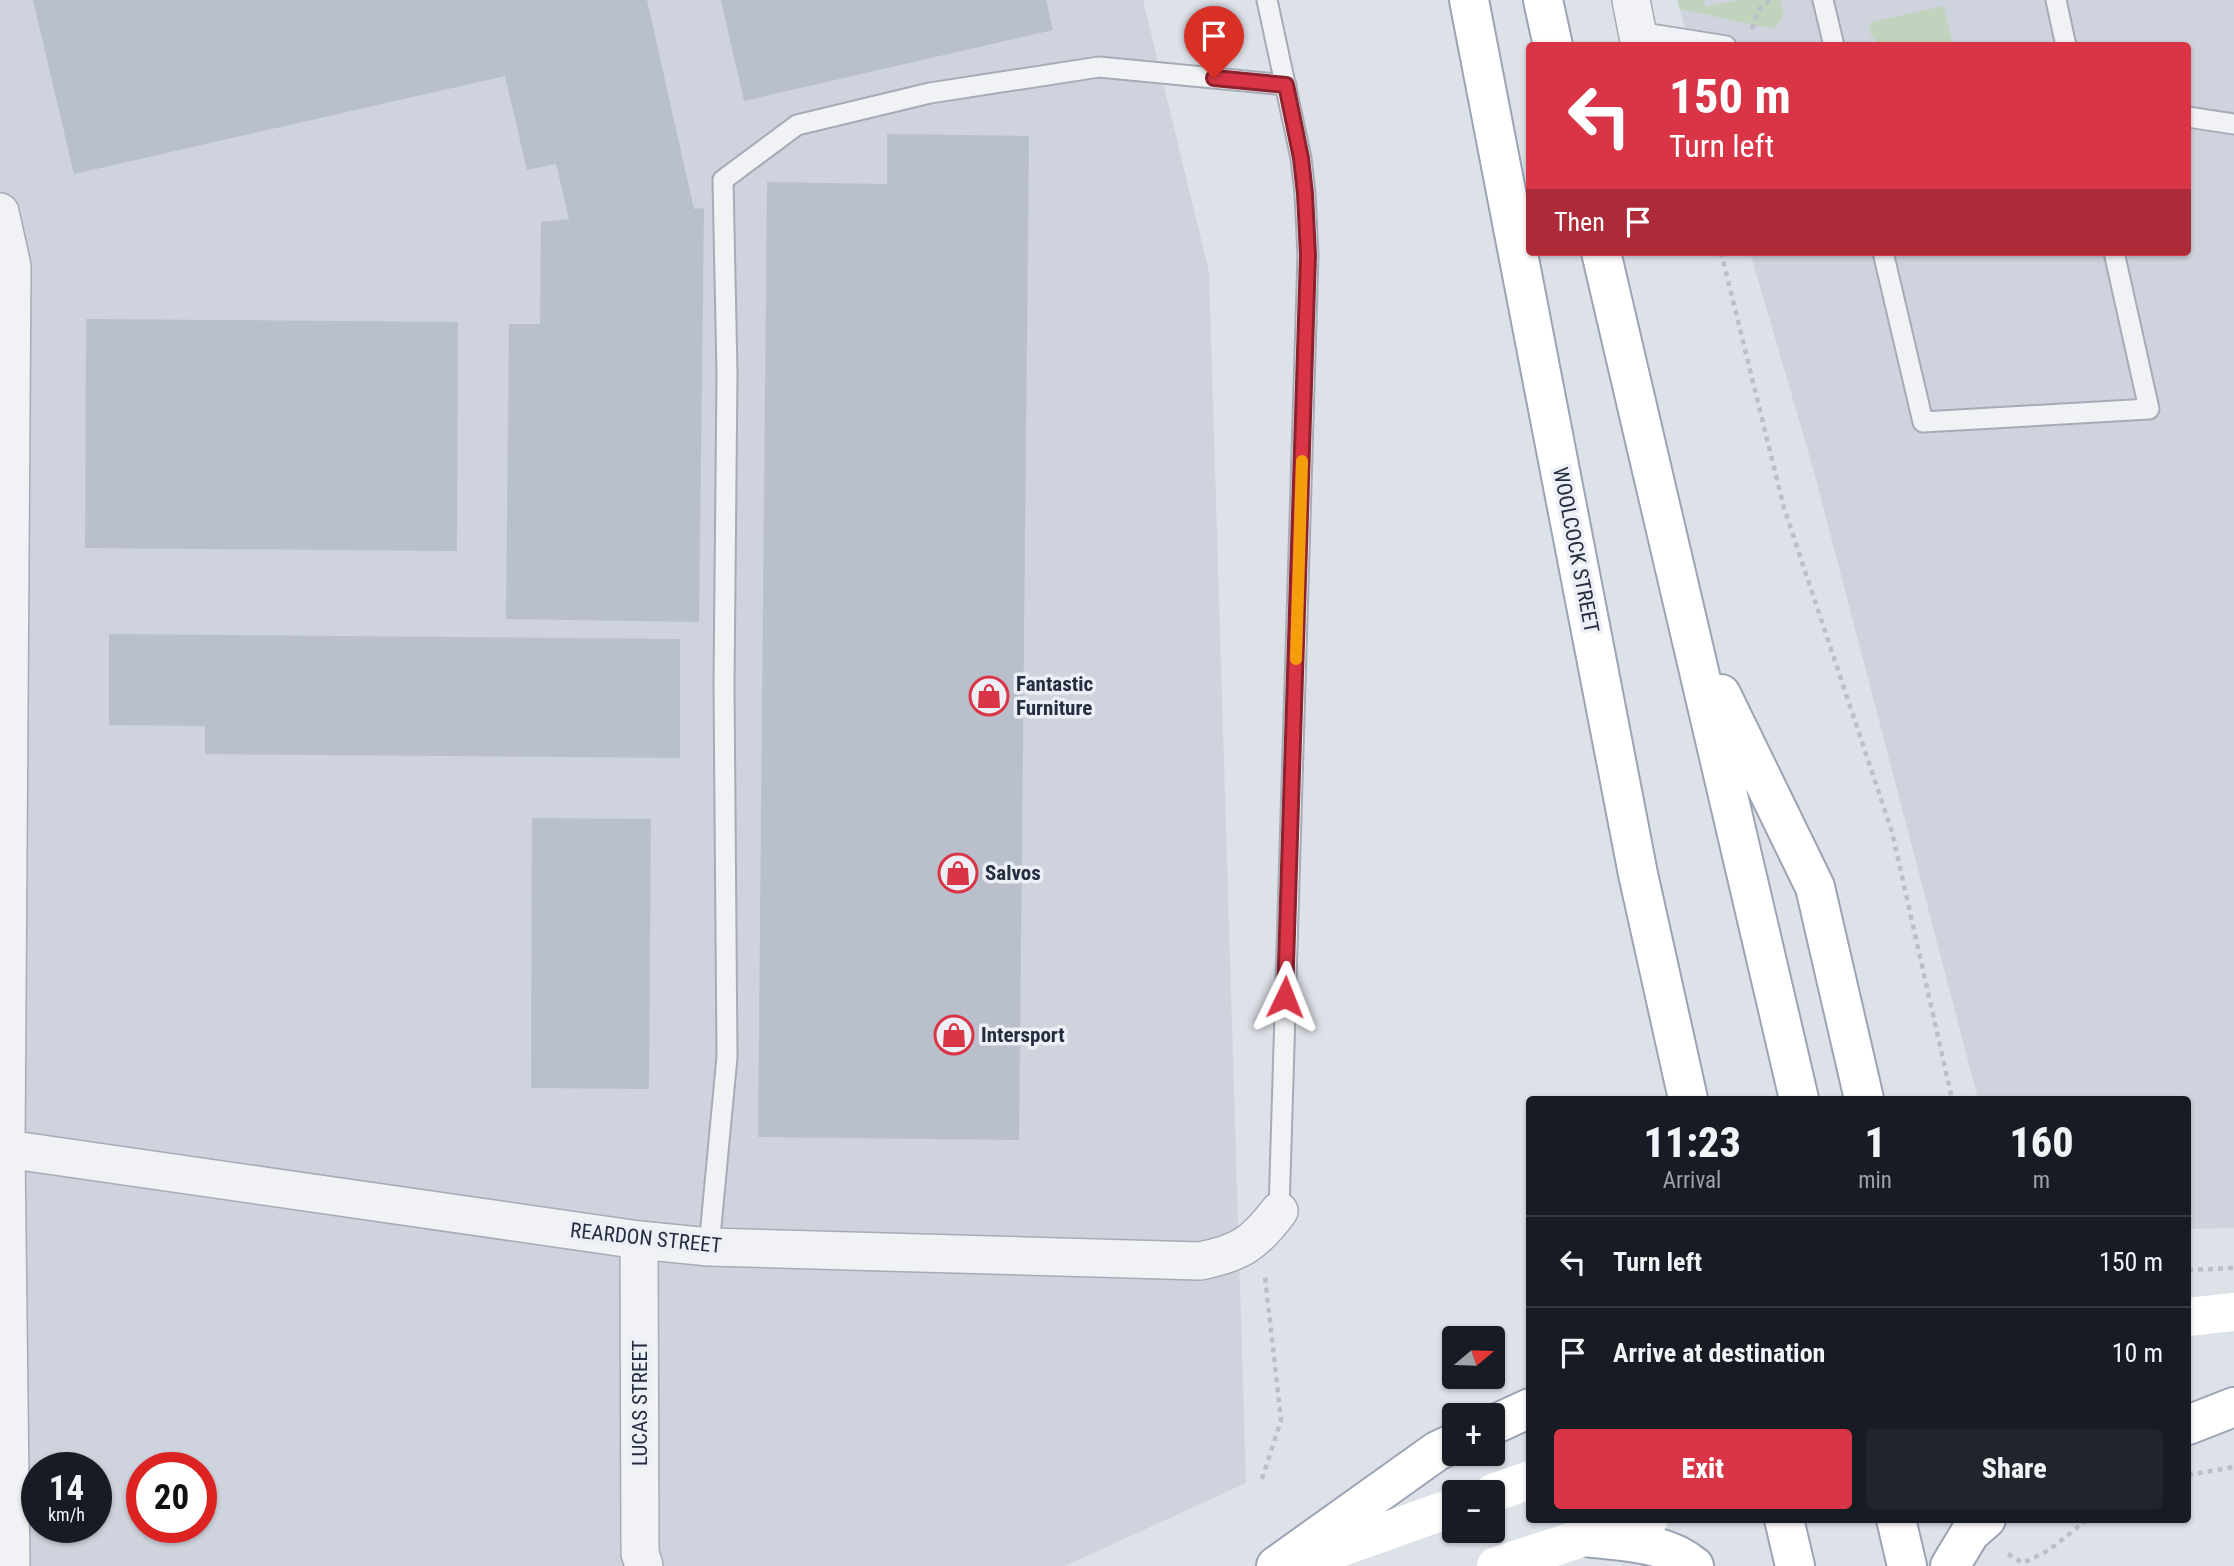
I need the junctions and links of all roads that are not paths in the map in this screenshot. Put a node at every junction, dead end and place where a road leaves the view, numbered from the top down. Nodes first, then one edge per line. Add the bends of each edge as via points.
1 (1267, 0) edge
2 (1469, 0) edge
3 (1543, 0) edge
4 (1823, 0) edge
5 (2056, 0) edge
6 (1636, 26) edge
7 (1552, 42) edge
8 (1708, 42) edge
9 (1833, 42) edge
10 (2065, 42) edge
11 (1286, 85) junction
12 (2191, 117) edge
13 (2234, 124) edge
14 (0, 212) edge
15 (1602, 256) edge
16 (1884, 256) edge
17 (2114, 256) edge
18 (1692, 632) junction
19 (1687, 1096) edge
20 (1798, 1096) edge
21 (1863, 1096) edge
22 (3, 1148) edge
23 (1270, 1223) joint
24 (639, 1240) junction
25 (709, 1247) junction
26 (2234, 1312) edge
27 (2191, 1317) edge
28 (2234, 1406) edge
29 (1526, 1410) edge
30 (2191, 1411) edge
31 (1505, 1419) edge
32 (2191, 1424) edge
33 (1442, 1449) edge
34 (1526, 1481) edge
35 (1505, 1489) edge
36 (1442, 1511) edge
37 (1634, 1523) edge
38 (1785, 1523) edge
39 (1897, 1523) edge
40 (1993, 1534) edge
41 (1585, 1537) junction
42 (11, 1566) edge
43 (644, 1566) edge
44 (1276, 1566) edge
45 (1289, 1566) edge
46 (1496, 1566) edge
47 (1694, 1566) edge
48 (1795, 1566) edge
49 (1907, 1566) edge
50 (1950, 1566) edge

1 - 11 lane
2 - 19 main road, WOOLCOCK STREET via 1638,874
3 - 7 main road
4 - 9 lane
5 - 10 lane
6 - 8 lane
11 - 23 lane via 1301,158 1308,255
11 - 25 lane via 1099,66 930,93 797,125 723,180 727,1057
12 - 13 lane
14 - 22 street via 12,266
15 - 18 main road
16 - 17 lane via 1923,422 2149,409
18 - 20 main road
18 - 21 main road via 1815,887
22 - 24 street, REARDON STREET
22 - 42 street
23 - 25 street, REARDON STREET via 1228,1256 1200,1261
24 - 25 street, REARDON STREET
24 - 43 street, LUCAS STREET via 640,1553
26 - 27 main road
28 - 30 main road
28 - 32 main road
29 - 31 main road
33 - 44 main road
34 - 35 main road
36 - 45 main road
37 - 41 main road
38 - 48 main road
39 - 49 main road
40 - 50 main road via 1970,1533
41 - 46 main road
41 - 47 main road via 1657,1547 1683,1556

